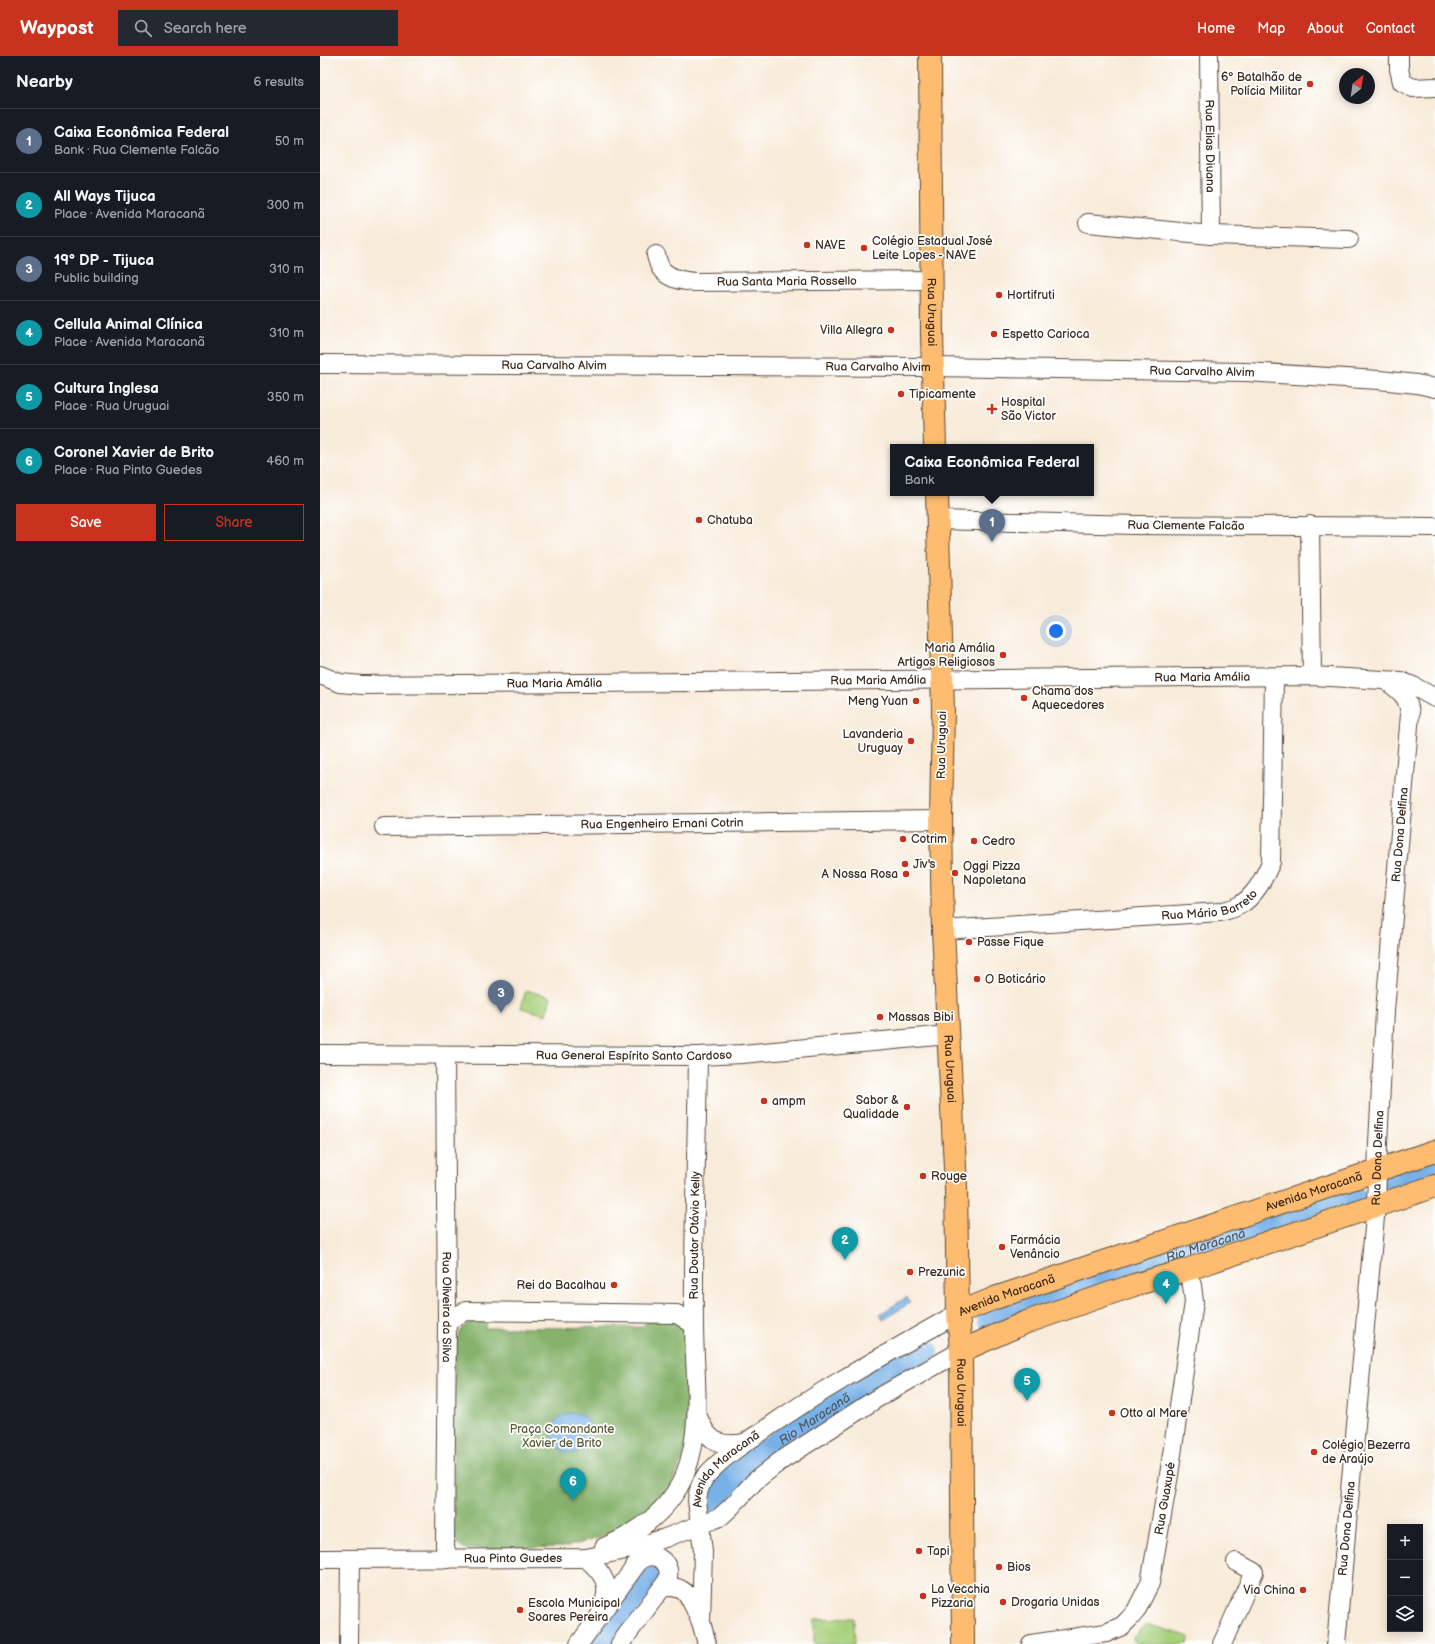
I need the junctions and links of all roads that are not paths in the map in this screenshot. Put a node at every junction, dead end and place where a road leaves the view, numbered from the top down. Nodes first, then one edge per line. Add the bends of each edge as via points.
1 (930, 56) edge
2 (1209, 56) edge
3 (1399, 56) edge
4 (1435, 87) edge
5 (1088, 223) dead end
6 (1212, 235) junction
7 (1349, 239) dead end
8 (656, 255) dead end
9 (932, 280) junction
10 (320, 364) edge
11 (933, 367) junction
12 (1435, 388) edge
13 (936, 444) edge
14 (937, 496) edge
15 (938, 520) junction
16 (1310, 525) junction
17 (1435, 527) edge
18 (320, 675) edge
19 (1312, 676) junction
20 (1274, 677) junction
21 (942, 680) junction
22 (1387, 681) junction
23 (1435, 698) edge
24 (941, 820) junction
25 (384, 827) dead end
26 (942, 930) junction
27 (948, 1035) junction
28 (320, 1054) edge
29 (445, 1055) junction
30 (698, 1056) junction
31 (1435, 1151) edge
32 (1378, 1174) junction
33 (1435, 1186) edge
34 (1376, 1203) junction
35 (1186, 1270) junction
36 (958, 1313) junction
37 (447, 1321) junction
38 (694, 1325) junction
39 (961, 1352) junction
40 (697, 1414) junction
41 (744, 1443) junction
42 (700, 1524) junction
43 (583, 1558) junction
44 (320, 1559) edge
45 (350, 1559) junction
46 (448, 1559) junction
47 (1236, 1562) dead end
48 (662, 1588) junction
49 (598, 1618) junction
50 (701, 1622) junction
51 (349, 1644) edge
52 (579, 1644) edge
53 (620, 1644) edge
54 (707, 1644) edge
55 (963, 1644) edge
56 (1031, 1644) edge
57 (1222, 1644) edge
58 (1336, 1644) edge

1 - 9 main road, Rua Uruguai
2 - 6 street, Rua Elias Diuana
3 - 4 street via 1402,82 1413,88
5 - 6 street
6 - 7 street
8 - 9 street, Rua Santa Maria Rossello via 661,269 680,281
9 - 11 main road, Rua Uruguai
10 - 11 street, Rua Carvalho Alvim
11 - 12 street, Rua Carvalho Alvim via 1246,372 1379,380
11 - 13 main road, Rua Uruguai
14 - 15 main road, Rua Uruguai
15 - 16 street, Rua Clemente Falcão via 1136,525
15 - 21 main road, Rua Uruguai
16 - 17 street, Rua Clemente Falcão
16 - 19 street
18 - 21 street, Rua Maria Amália via 340,683 362,685
19 - 20 street, Rua Maria Amália
19 - 22 street, Rua Maria Amália
20 - 21 street, Rua Maria Amália
20 - 26 street, Rua Mário Barreto via 1271,862 1254,893 1238,906 1220,912
21 - 24 main road, Rua Uruguai
22 - 23 street, Rua Maria Amália via 1401,681
22 - 32 street, Rua Dona Delfina via 1401,691 1408,702 1410,714 1385,1011
24 - 25 street, Rua Engenheiro Ernani Cotrin
24 - 26 main road, Rua Uruguai
26 - 27 main road, Rua Uruguai
27 - 30 street, Rua General Espírito Santo Cardoso
27 - 36 main road, Rua Uruguai via 956,1187
28 - 29 street, Rua General Espírito Santo Cardoso
29 - 30 street, Rua General Espírito Santo Cardoso
29 - 37 street, Rua Oliveira da Silva
30 - 38 street, Rua Doutor Otávio Kelly
31 - 32 main road, Avenida Maracanã
32 - 34 street, Rua Dona Delfina
32 - 36 main road, Avenida Maracanã via 1320,1190 995,1298
33 - 34 main road, Avenida Maracanã
34 - 35 main road, Avenida Maracanã
34 - 58 street, Rua Dona Delfina
35 - 39 main road, Avenida Maracanã via 1024,1323
35 - 56 street, Rua Guaxupé via 1192,1285 1194,1302 1169,1475 1150,1583 1136,1611 1122,1626 1106,1633
36 - 39 main road, Rua Uruguai
36 - 41 street, Avenida Maracanã via 899,1345
37 - 38 street via 466,1311 677,1314
37 - 46 street, Rua Oliveira da Silva via 445,1546
38 - 40 street, Rua Doutor Otávio Kelly
39 - 42 street, Avenida Maracanã via 876,1399 779,1462 723,1514
39 - 55 main road, Rua Uruguai
40 - 41 street via 704,1429 716,1441 726,1445
40 - 43 street, Rua Doutor Otávio Kelly via 687,1468 667,1505 624,1538
41 - 42 street, Avenida Maracanã via 711,1471 701,1484 697,1500
42 - 43 street, Rua Pinto Guedes via 626,1550
42 - 50 street via 703,1552
43 - 46 street, Rua Pinto Guedes
43 - 49 street via 599,1570 606,1586 606,1599
44 - 45 street, Rua Pinto Guedes
45 - 46 street, Rua Pinto Guedes
45 - 51 street
47 - 57 street via 1254,1572
48 - 49 street via 668,1578 664,1561 657,1557 643,1558
48 - 50 street via 676,1587 683,1590
48 - 53 street
49 - 52 street
50 - 54 street

